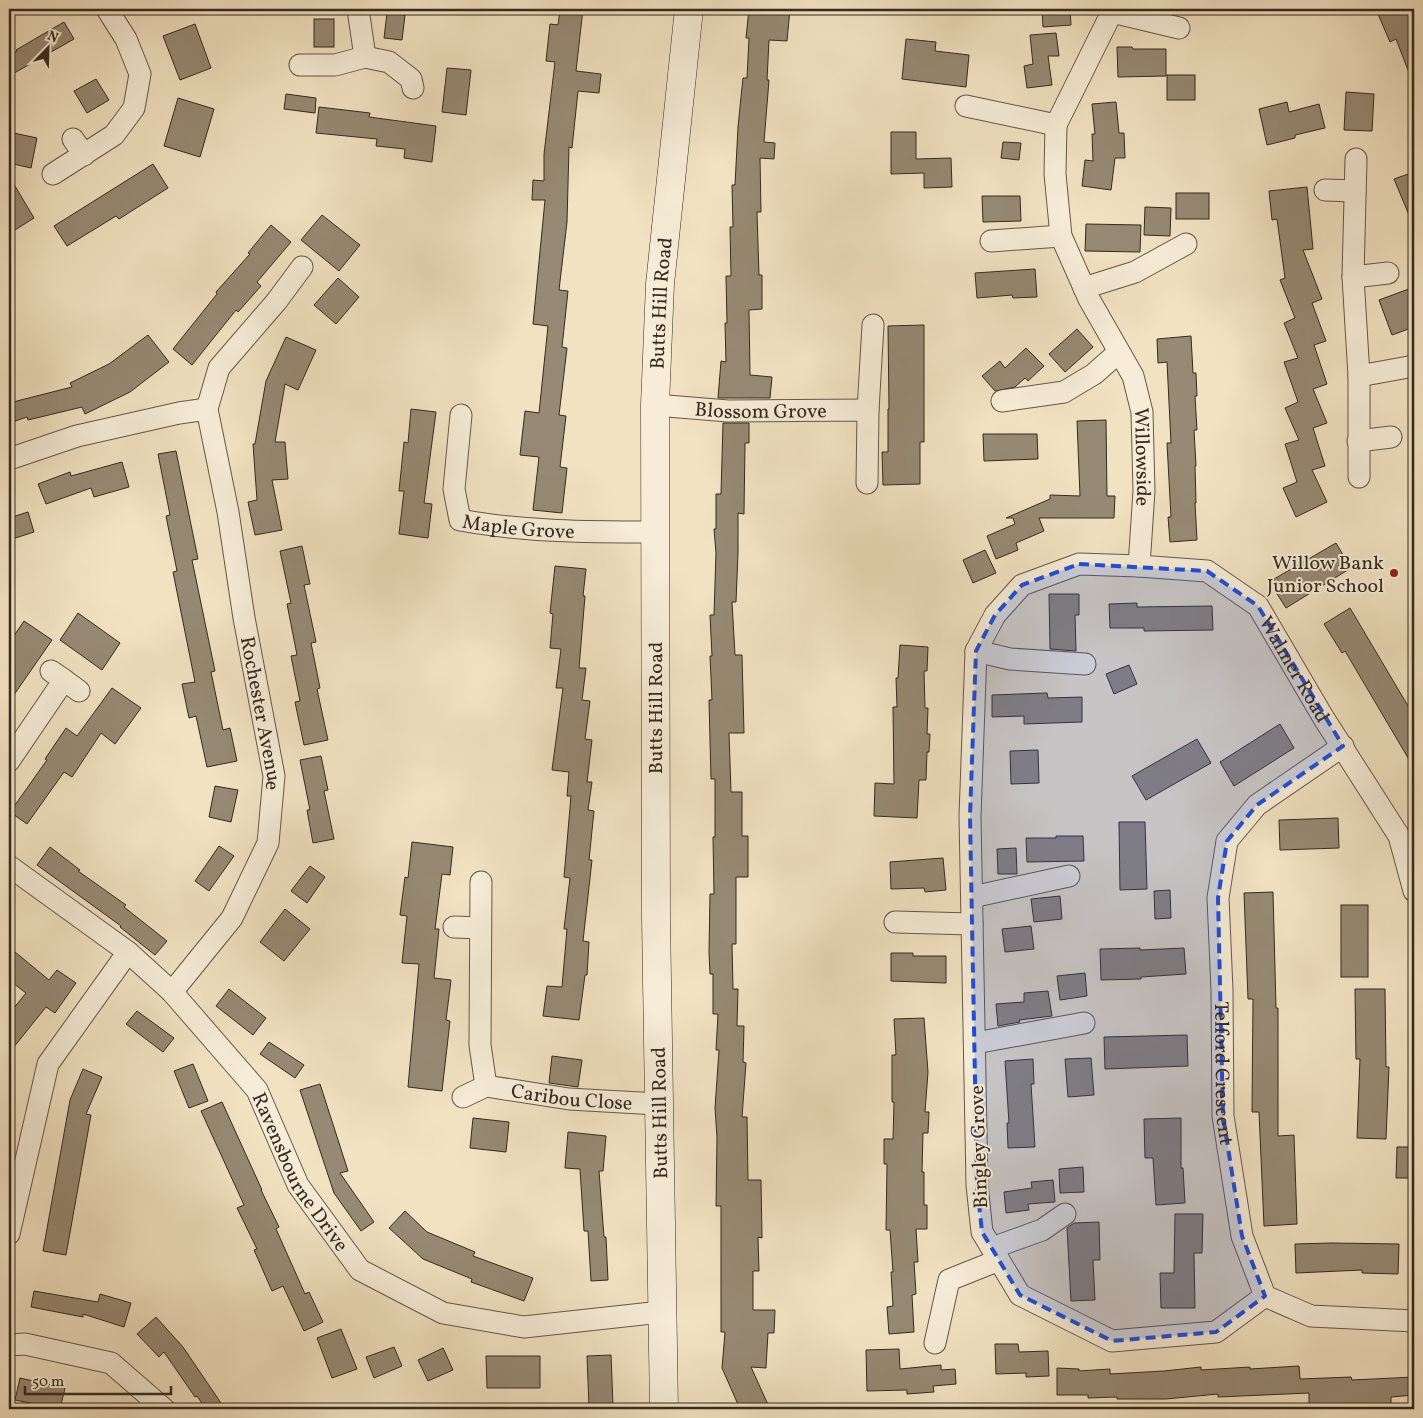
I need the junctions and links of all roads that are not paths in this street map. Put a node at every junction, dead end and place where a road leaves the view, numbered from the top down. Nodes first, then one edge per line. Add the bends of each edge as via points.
1 (107, 9) edge
2 (358, 9) edge
3 (689, 9) edge
4 (1112, 10) edge
5 (1179, 28) dead end
6 (365, 56) junction
7 (300, 65) dead end
8 (413, 88) dead end
9 (966, 106) dead end
10 (1056, 126) junction
11 (1356, 159) dead end
12 (53, 174) dead end
13 (1325, 190) dead end
14 (1355, 191) junction
15 (1061, 236) junction
16 (991, 241) dead end
17 (1186, 244) dead end
18 (302, 267) dead end
19 (1388, 273) dead end
20 (1353, 277) junction
21 (1084, 288) junction
22 (874, 324) dead end
23 (1119, 352) junction
24 (1414, 366) edge
25 (1359, 376) junction
26 (1002, 401) dead end
27 (655, 405) junction
28 (207, 409) junction
29 (868, 410) junction
30 (461, 416) dead end
31 (1391, 437) dead end
32 (1358, 441) junction
33 (9, 459) edge
34 (1359, 477) dead end
35 (867, 483) dead end
36 (654, 532) junction
37 (1140, 566) junction
38 (976, 651) junction
39 (1085, 664) dead end
40 (65, 681) dead end
41 (1343, 746) junction
42 (9, 761) edge
43 (970, 816) joint
44 (9, 866) edge
45 (1069, 876) dead end
46 (481, 882) dead end
47 (1414, 891) edge
48 (972, 897) junction
49 (895, 922) dead end
50 (972, 924) junction
51 (454, 927) dead end
52 (480, 928) junction
53 (128, 952) junction
54 (172, 992) junction
55 (1084, 1023) dead end
56 (975, 1043) junction
57 (486, 1086) junction
58 (464, 1097) dead end
59 (658, 1104) junction
60 (1065, 1214) dead end
61 (9, 1234) edge
62 (995, 1254) junction
63 (1265, 1296) junction
64 (661, 1312) junction
65 (1414, 1320) edge
66 (935, 1343) dead end
67 (9, 1345) edge
68 (164, 1409) edge
69 (664, 1409) edge

1 - 12 street via 126,39 140,74 134,108 114,135 78,147
2 - 6 street
3 - 27 street, Butts Hill Road via 660,284
4 - 5 street, Willowside
4 - 10 street, Willowside
6 - 7 street via 335,65
6 - 8 street via 388,62 411,79
9 - 10 street
10 - 15 street, Willowside via 1054,174
11 - 14 street
13 - 14 street
14 - 20 street
15 - 16 street
15 - 21 street, Willowside
17 - 21 street via 1135,272
18 - 28 street, Rochester Avenue via 282,306 220,368
19 - 20 street
20 - 25 street
21 - 23 street, Willowside
22 - 29 street
23 - 26 street via 1094,374 1064,392
23 - 37 street, Willowside via 1133,376 1142,412 1144,491
24 - 25 street
25 - 32 street
27 - 29 street, Blossom Grove via 728,411
27 - 36 street, Butts Hill Road
28 - 33 street via 76,436
28 - 54 street, Rochester Avenue via 274,776 268,843 232,918
29 - 35 street
30 - 36 street, Maple Grove via 454,489 460,520 562,532
31 - 32 street
32 - 34 street
36 - 59 street, Butts Hill Road
37 - 38 street, Walmer Road via 1079,564 1022,585 995,615
37 - 41 street, Walmer Road via 1207,571 1258,606
38 - 39 street via 1010,659
38 - 43 street, Walmer Road
40 - 42 street
41 - 47 street, Walmer Road via 1399,836
41 - 63 street, Telford Crescent via 1257,805 1227,841 1218,898 1223,1116 1242,1236
43 - 48 street, Bingley Grove
44 - 53 street, Ravensbourne Drive
45 - 48 street
46 - 52 street, Caribou Close
48 - 50 street, Bingley Grove
49 - 50 street
50 - 56 street, Bingley Grove
51 - 52 street
52 - 57 street, Caribou Close via 480,1045
53 - 54 street, Ravensbourne Drive
53 - 61 street via 48,1064
54 - 64 street, Ravensbourne Drive via 257,1090 298,1185 360,1270 443,1313 524,1326
55 - 56 street
56 - 62 street, Bingley Grove via 977,1185 982,1232
57 - 58 street, Caribou Close
57 - 59 street, Caribou Close via 569,1099
59 - 64 street, Butts Hill Road
60 - 62 street
62 - 63 street, Bingley Grove via 1020,1295 1112,1341 1216,1332
62 - 66 street via 949,1280
63 - 65 street via 1311,1316
64 - 69 street, Butts Hill Road
67 - 68 street via 25,1344 111,1363

